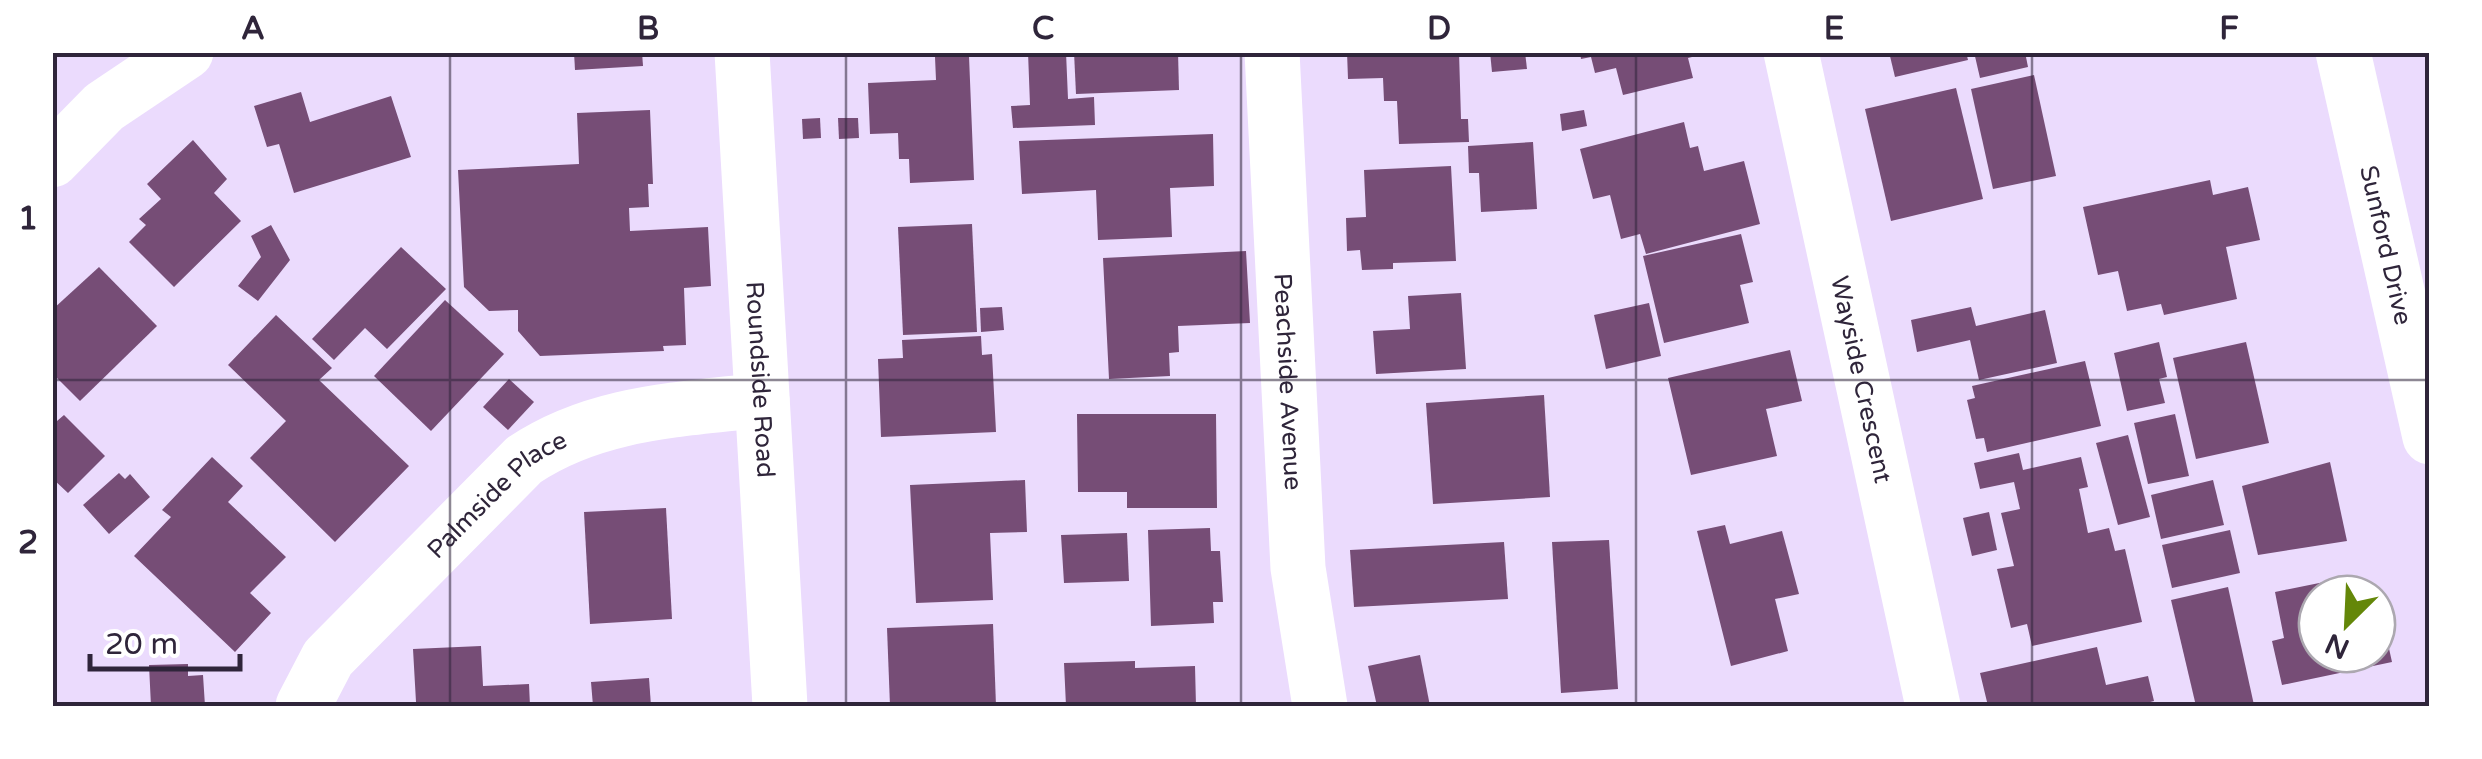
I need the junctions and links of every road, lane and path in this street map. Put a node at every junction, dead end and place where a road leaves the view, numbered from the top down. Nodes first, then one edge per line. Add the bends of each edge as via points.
1 (186, 52) edge
2 (742, 52) edge
3 (1272, 52) edge
4 (1791, 52) edge
5 (2343, 52) edge
6 (52, 160) edge
7 (762, 400) junction
8 (2430, 437) edge
9 (303, 706) edge
10 (780, 706) edge
11 (1320, 706) edge
12 (1933, 706) edge

1 - 6 street via 104,107
2 - 7 street, Roundside Road
3 - 11 street, Peachside Avenue via 1298,568
4 - 12 street, Wayside Crescent
5 - 8 street, Sunford Drive
7 - 9 street, Palmside Place via 608,419 559,436 524,460 328,658
7 - 10 street, Roundside Road

